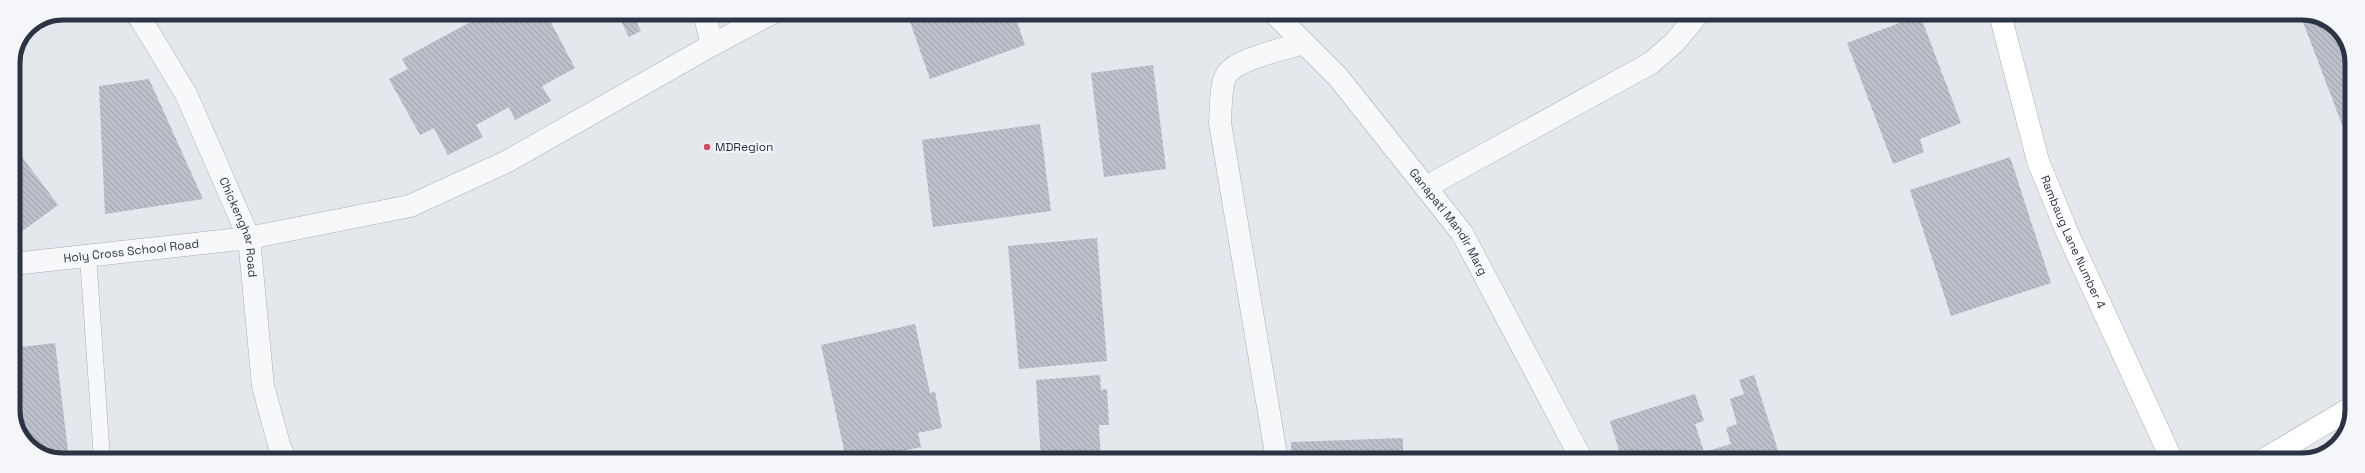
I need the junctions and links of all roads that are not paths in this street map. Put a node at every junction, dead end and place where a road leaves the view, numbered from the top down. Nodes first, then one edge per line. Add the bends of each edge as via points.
1 (141, 20) edge
2 (706, 20) edge
3 (759, 20) edge
4 (1280, 20) edge
5 (1693, 20) edge
6 (2002, 20) edge
7 (1304, 43) junction
8 (712, 45) junction
9 (1426, 187) junction
10 (249, 238) junction
11 (88, 256) junction
12 (20, 263) edge
13 (2345, 412) edge
14 (102, 453) edge
15 (283, 453) edge
16 (1275, 453) edge
17 (1578, 453) edge
18 (2169, 453) edge
19 (2275, 453) edge

1 - 10 street, Chickenghar Road via 186,94
2 - 8 street
3 - 8 street, Holy Cross School Road
4 - 7 street, Ganapati Mandir Marg
5 - 9 street via 1675,42 1651,63
6 - 18 street, Rambaug Lane Number 4 via 2038,161 2067,232
7 - 9 street, Ganapati Mandir Marg via 1338,77
7 - 16 street via 1240,63 1226,74 1222,93 1220,123
8 - 10 street, Holy Cross School Road via 508,161 410,206
9 - 17 street, Ganapati Mandir Marg via 1462,233
10 - 11 street, Holy Cross School Road
10 - 15 street, Chickenghar Road via 263,386
11 - 12 street, Holy Cross School Road
11 - 14 lane
13 - 19 street

